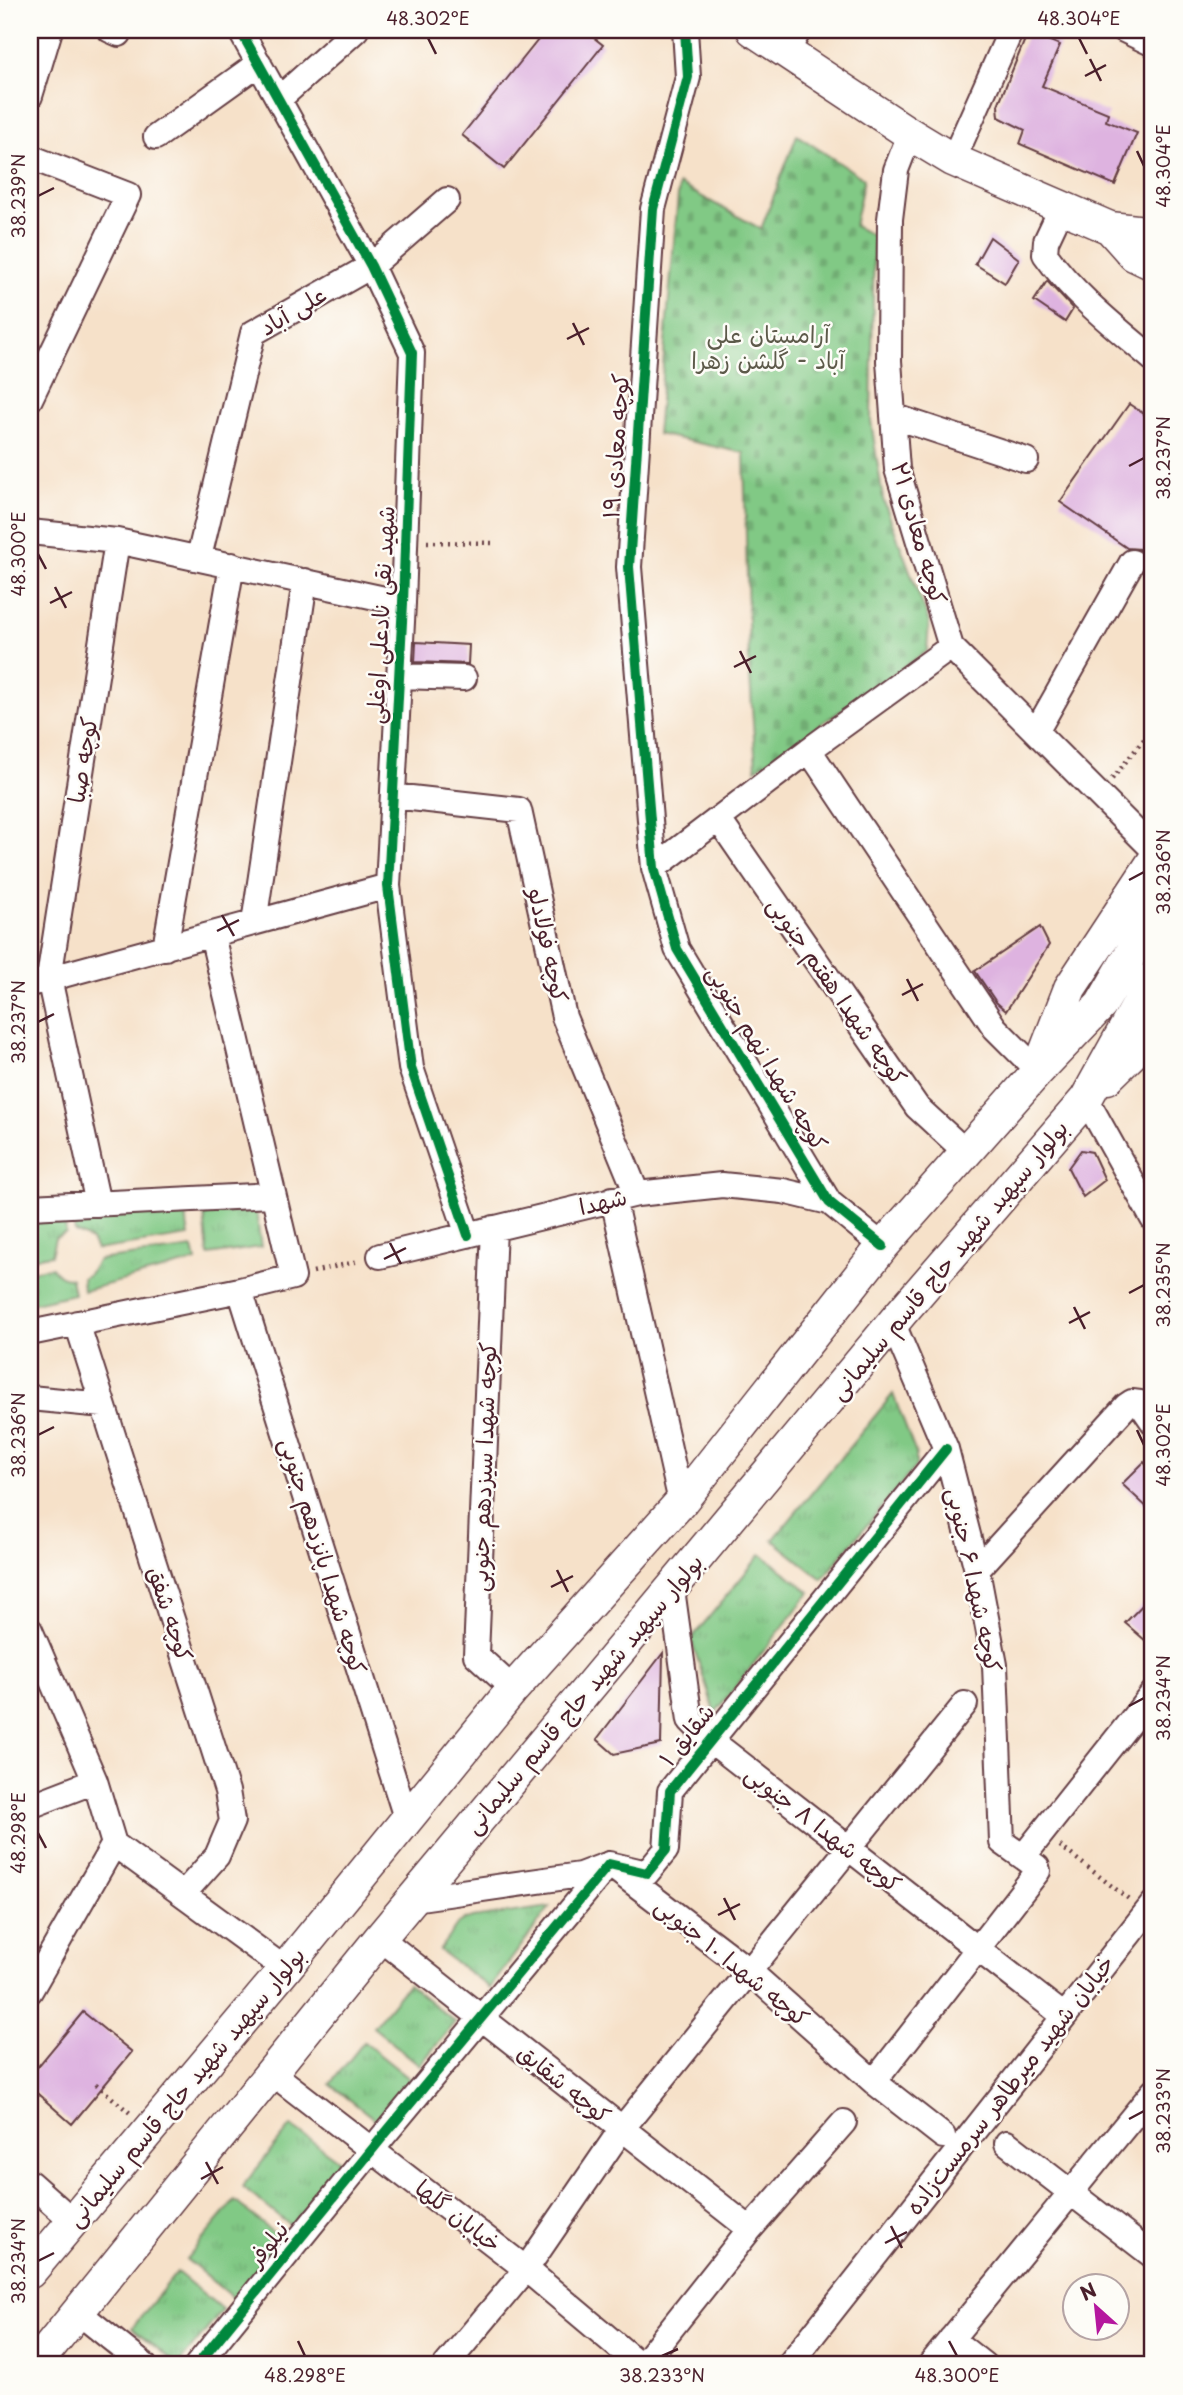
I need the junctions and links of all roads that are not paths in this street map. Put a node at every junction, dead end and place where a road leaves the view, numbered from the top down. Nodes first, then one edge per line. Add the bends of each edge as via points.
1 (50, 30) edge
2 (240, 30) edge
3 (356, 30) edge
4 (685, 30) edge
5 (753, 30) edge
6 (1010, 30) edge
7 (1124, 30) edge
8 (792, 41) edge
9 (1153, 44) edge
10 (259, 63) junction
11 (30, 96) edge
12 (279, 99) junction
13 (910, 134) junction
14 (156, 137) dead end
15 (30, 157) edge
16 (953, 160) junction
17 (447, 200) dead end
18 (1062, 207) junction
19 (1110, 228) junction
20 (1153, 235) edge
21 (1153, 264) edge
22 (371, 266) junction
23 (1153, 359) edge
24 (30, 399) edge
25 (893, 416) junction
26 (1026, 460) dead end
27 (30, 533) edge
28 (117, 541) junction
29 (199, 557) junction
30 (1132, 562) dead end
31 (232, 565) junction
32 (305, 581) junction
33 (403, 603) junction
34 (951, 647) junction
35 (399, 676) junction
36 (464, 678) dead end
37 (1036, 732) junction
38 (809, 750) junction
39 (393, 796) junction
40 (719, 820) junction
41 (1153, 849) edge
42 (1153, 862) edge
43 (654, 868) junction
44 (388, 886) junction
45 (1153, 916) edge
46 (254, 923) junction
47 (212, 935) junction
48 (165, 948) junction
49 (1153, 978) edge
50 (40, 981) edge
51 (1141, 1026) edge
52 (1038, 1071) junction
53 (1086, 1099) junction
54 (967, 1153) junction
55 (272, 1195) junction
56 (625, 1197) junction
57 (829, 1202) junction
58 (98, 1203) junction
59 (30, 1207) edge
60 (1153, 1219) edge
61 (494, 1228) junction
62 (468, 1234) junction
63 (883, 1246) junction
64 (380, 1256) road end
65 (240, 1290) junction
66 (77, 1323) junction
67 (893, 1324) junction
68 (30, 1333) edge
69 (30, 1398) edge
70 (103, 1405) junction
71 (1153, 1422) edge
72 (946, 1449) junction
73 (681, 1502) junction
74 (977, 1570) junction
75 (672, 1589) junction
76 (30, 1630) edge
77 (513, 1689) junction
78 (1153, 1693) edge
79 (964, 1704) dead end
80 (710, 1740) junction
81 (95, 1781) junction
82 (30, 1806) edge
83 (407, 1821) junction
84 (114, 1844) junction
85 (847, 1849) junction
86 (609, 1864) junction
87 (1031, 1864) junction
88 (183, 1894) junction
89 (413, 1899) junction
90 (1150, 1908) edge
91 (380, 1938) junction
92 (978, 1949) junction
93 (285, 1969) junction
94 (748, 1970) junction
95 (30, 1991) edge
96 (1064, 2016) junction
97 (483, 2019) junction
98 (271, 2072) junction
99 (874, 2082) junction
100 (1153, 2092) edge
101 (844, 2122) dead end
102 (621, 2130) junction
103 (943, 2136) dead end
104 (1007, 2143) dead end
105 (372, 2150) junction
106 (30, 2183) edge
107 (1071, 2193) junction
108 (73, 2221) junction
109 (750, 2230) junction
110 (1153, 2256) edge
111 (526, 2269) junction
112 (30, 2272) edge
113 (78, 2312) junction
114 (951, 2339) junction
115 (35, 2365) edge
116 (144, 2365) edge
117 (197, 2365) edge
118 (446, 2365) edge
119 (641, 2365) edge
120 (789, 2365) edge
121 (930, 2365) edge
122 (984, 2365) edge

1 - 11 street
2 - 10 street, شهید نقی نادعلی اوغلی
3 - 12 street
4 - 43 street, کوچه معادی ۱۹ via 688,77 653,209 629,567
5 - 8 main road
6 - 16 street
7 - 9 street
8 - 13 main road
10 - 12 street, شهید نقی نادعلی اوغلی
10 - 14 street
12 - 22 street, شهید نقی نادعلی اوغلی
13 - 16 main road
13 - 25 street, کوچه معادی ۲۱ via 896,170 890,219
15 - 24 street via 128,195
16 - 18 main road
17 - 22 street, علی آباد
18 - 19 main road
18 - 23 street via 1045,254 1110,323
19 - 20 main road
19 - 21 main road via 1134,255
22 - 29 street, علی آباد via 253,333
22 - 33 street, شهید نقی نادعلی اوغلی via 412,353
25 - 26 street
25 - 34 street, کوچه معادی ۲۱ via 897,469
27 - 28 street
28 - 29 street
28 - 50 street, کوچه صبا
29 - 31 street
30 - 37 street
31 - 32 street
31 - 48 street
32 - 33 street
32 - 46 street
33 - 35 street, شهید نقی نادعلی اوغلی
34 - 37 street, کوچه معادی ۲۱
34 - 38 street
35 - 36 street
35 - 39 street, شهید نقی نادعلی اوغلی
37 - 41 street, کوچه معادی ۲۱
38 - 40 street
38 - 52 street via 995,1028
39 - 44 street, شهید نقی نادعلی اوغلی
39 - 56 street, کوچه فولادلو via 519,810 564,1017
40 - 43 street
40 - 54 street, کوچه شهدا هفتم جنوبی via 917,1107
42 - 52 main road via 1070,988
43 - 57 street, کوچه شهدا نهم جنوبی via 677,948
44 - 46 street
44 - 62 street, شهید نقی نادعلی اوغلی via 411,1068
45 - 52 main road, بولوار سپهبد شهید حاج قاسم سلیمانی via 1101,1005
46 - 47 street
47 - 48 street
47 - 55 street
48 - 50 street
49 - 51 main road, بولوار سپهبد شهید حاج قاسم سلیمانی
50 - 58 street
51 - 53 main road, بولوار سپهبد شهید حاج قاسم سلیمانی
52 - 54 main road, بولوار سپهبد شهید حاج قاسم سلیمانی
53 - 60 street
53 - 67 main road, بولوار سپهبد شهید حاج قاسم سلیمانی
54 - 63 main road, بولوار سپهبد شهید حاج قاسم سلیمانی
55 - 58 street
55 - 65 street via 293,1277
56 - 57 street, شهدا via 722,1185 783,1191
56 - 61 street, شهدا
56 - 73 street
57 - 63 street, کوچه شهدا نهم جنوبی
58 - 59 street
61 - 62 street, شهدا
61 - 77 street, کوچه شهدا سیزدهم جنوبی via 476,1655
62 - 64 street, شهدا
63 - 73 main road, بولوار سپهبد شهید حاج قاسم سلیمانی
65 - 66 street
65 - 83 street, کوچه شهدا پانزدهم جنوبی
66 - 68 street
66 - 70 street, کوچه شفق
67 - 72 street, کوچه شهدا ۶ جنوبی
67 - 75 main road, بولوار سپهبد شهید حاج قاسم سلیمانی
69 - 70 street
70 - 88 street, کوچه شفق via 227,1791 232,1821 217,1856
71 - 74 street via 1140,1403 1126,1406
72 - 74 street, کوچه شهدا ۶ جنوبی
72 - 80 street, شقایق ۱
73 - 77 main road, بولوار سپهبد شهید حاج قاسم سلیمانی
74 - 87 street, کوچه شهدا ۶ جنوبی via 995,1665 1000,1835 1005,1846
75 - 80 street, کوچه شهدا ۸ جنوبی via 690,1720
75 - 89 main road, بولوار سپهبد شهید حاج قاسم سلیمانی
76 - 81 street
77 - 83 main road, بولوار سپهبد شهید حاج قاسم سلیمانی
78 - 87 street via 1042,1832
79 - 85 street
80 - 85 street, کوچه شهدا ۸ جنوبی
80 - 86 street, شقایق ۱ via 670,1791 666,1850 647,1873
81 - 82 street
81 - 84 street
83 - 93 main road, بولوار سپهبد شهید حاج قاسم سلیمانی
84 - 88 street
84 - 95 street
85 - 92 street, کوچه شهدا ۸ جنوبی
85 - 94 street
86 - 89 street via 580,1875
86 - 94 street, کوچه شهدا ۱۰ جنوبی
86 - 97 street
87 - 92 street
88 - 93 street
89 - 91 main road, بولوار سپهبد شهید حاج قاسم سلیمانی
90 - 96 street, خیابان شهید میرطاهر سرمست‌زاده
91 - 97 street, کوچه شقایق
91 - 98 main road, بولوار سپهبد شهید حاج قاسم سلیمانی
92 - 96 street, کوچه شهدا ۸ جنوبی
92 - 99 street
93 - 108 main road, بولوار سپهبد شهید حاج قاسم سلیمانی
94 - 99 street, کوچه شهدا ۱۰ جنوبی
94 - 102 street
96 - 120 street, خیابان شهید میرطاهر سرمست‌زاده
97 - 102 street, کوچه شقایق
97 - 105 street
98 - 105 street, خیابان گلها
98 - 113 main road, بولوار سپهبد شهید حاج قاسم سلیمانی
99 - 103 street, کوچه شهدا ۱۰ جنوبی
100 - 107 street
101 - 109 street
102 - 109 street, کوچه شقایق
102 - 111 street
104 - 107 street
105 - 111 street, خیابان گلها
105 - 117 street, نیلوفر
106 - 108 street
107 - 110 street
107 - 114 street
108 - 112 main road, بولوار سپهبد شهید حاج قاسم سلیمانی
109 - 119 street
111 - 118 street
111 - 119 street, خیابان گلها
113 - 115 main road, بولوار سپهبد شهید حاج قاسم سلیمانی
113 - 116 street
114 - 121 street
114 - 122 street

